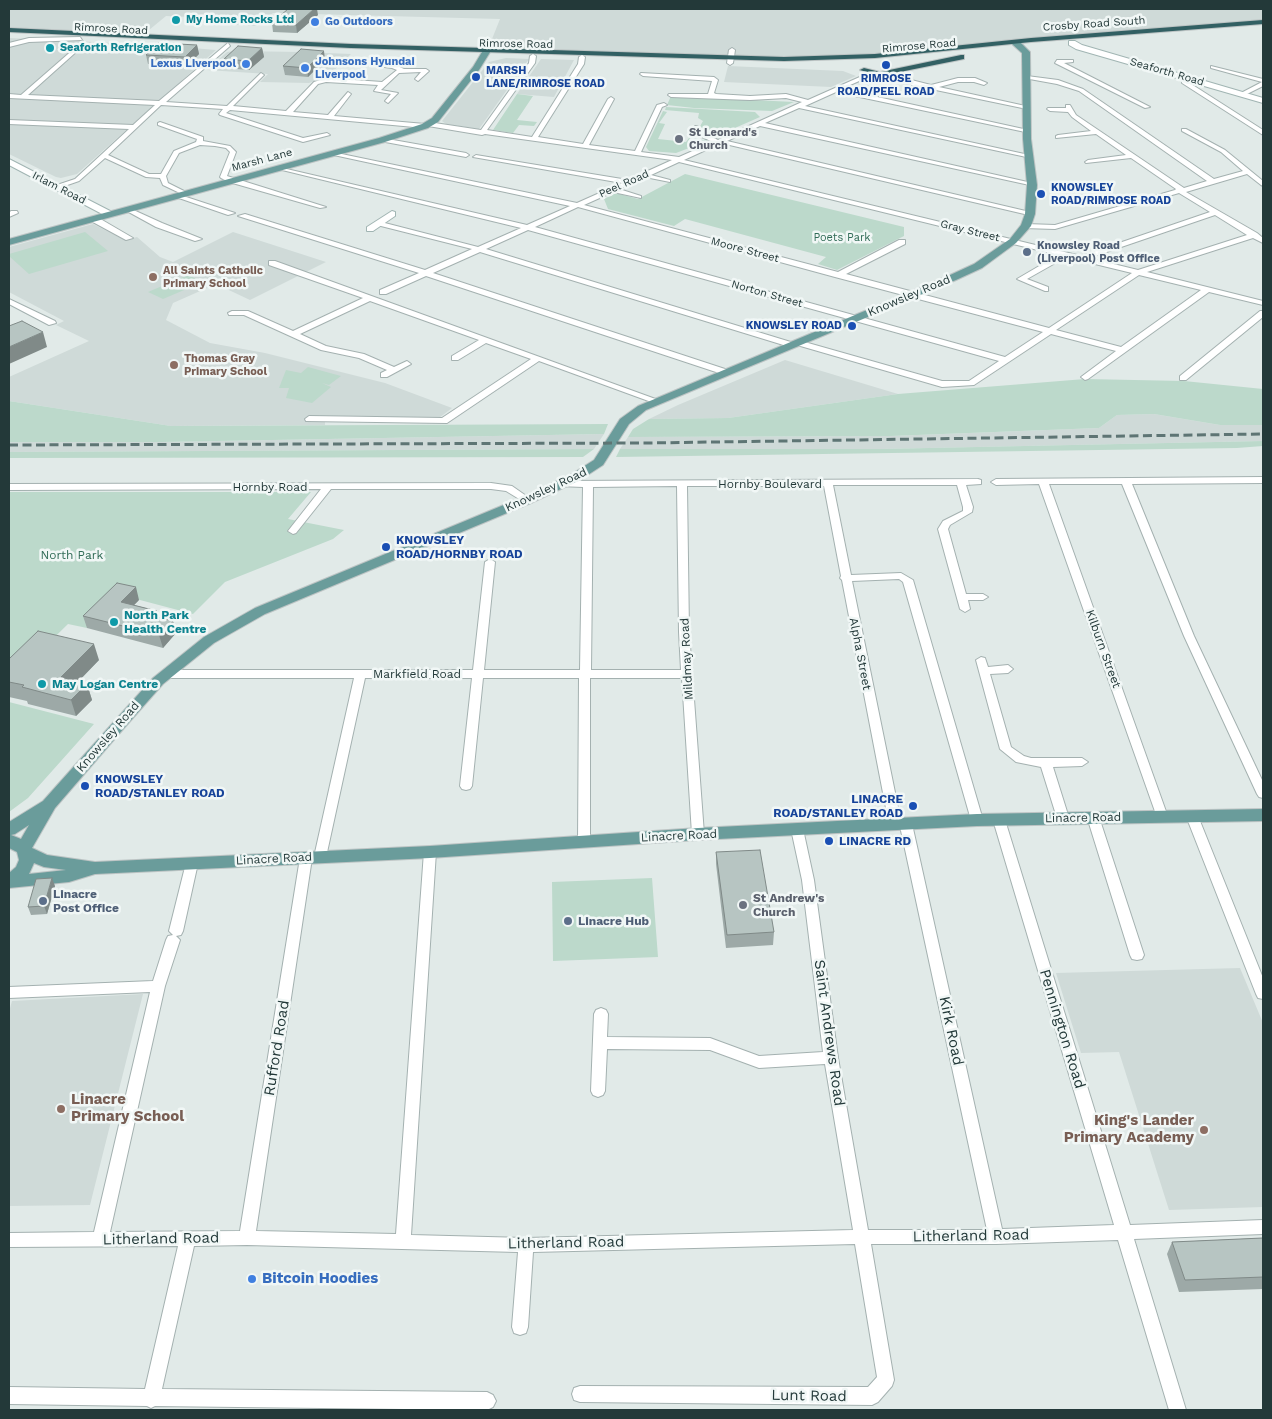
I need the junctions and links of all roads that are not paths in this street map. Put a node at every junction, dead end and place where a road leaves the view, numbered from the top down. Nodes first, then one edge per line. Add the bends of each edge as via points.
1 (1263, 22) edge
2 (1263, 28) edge
3 (9, 30) edge
4 (9, 35) edge
5 (81, 40) junction
6 (1072, 43) junction
7 (9, 44) edge
8 (1018, 44) junction
9 (228, 46) junction
10 (982, 51) junction
11 (486, 52) junction
12 (533, 56) junction
13 (582, 57) junction
14 (731, 57) junction
15 (1071, 61) dead end
16 (847, 63) junction
17 (372, 65) dead end
18 (1213, 67) dead end
19 (403, 71) junction
20 (864, 73) junction
21 (643, 74) dead end
22 (880, 74) junction
23 (262, 75) dead end
24 (1084, 75) junction
25 (182, 76) dead end
26 (193, 76) junction
27 (1027, 78) junction
28 (418, 79) dead end
29 (1189, 79) junction
30 (1054, 81) junction
31 (984, 83) dead end
32 (1263, 83) edge
33 (383, 84) junction
34 (932, 87) junction
35 (835, 90) junction
36 (348, 94) dead end
37 (1243, 94) junction
38 (671, 95) dead end
39 (9, 96) edge
40 (23, 96) junction
41 (713, 96) junction
42 (611, 99) dead end
43 (388, 101) dead end
44 (1263, 101) edge
45 (808, 102) junction
46 (158, 104) junction
47 (664, 105) dead end
48 (1147, 105) dead end
49 (798, 106) junction
50 (1027, 107) junction
51 (227, 108) junction
52 (1050, 109) dead end
53 (288, 113) junction
54 (330, 116) junction
55 (1256, 121) dead end
56 (9, 122) edge
57 (1244, 122) junction
58 (160, 124) dead end
59 (759, 124) junction
60 (426, 125) junction
61 (133, 127) junction
62 (697, 127) dead end
63 (1028, 132) junction
64 (1096, 132) junction
65 (1199, 132) dead end
66 (1263, 132) edge
67 (482, 133) junction
68 (327, 135) dead end
69 (1058, 137) dead end
70 (382, 140) junction
71 (533, 140) junction
72 (719, 142) junction
73 (199, 143) junction
74 (584, 147) junction
75 (332, 154) junction
76 (637, 154) junction
77 (104, 155) junction
78 (466, 155) dead end
79 (1130, 156) junction
80 (476, 157) dead end
81 (1029, 157) junction
82 (678, 160) junction
83 (9, 162) edge
84 (1088, 162) dead end
85 (387, 166) junction
86 (280, 168) junction
87 (379, 171) dead end
88 (1246, 172) junction
89 (644, 175) junction
90 (164, 176) junction
91 (231, 181) junction
92 (668, 181) dead end
93 (1212, 181) junction
94 (629, 182) junction
95 (1263, 184) edge
96 (1032, 185) junction
97 (56, 187) junction
98 (612, 190) junction
99 (1179, 190) junction
100 (182, 195) junction
101 (639, 196) dead end
102 (577, 205) junction
103 (322, 207) dead end
104 (127, 209) junction
105 (231, 213) dead end
106 (1215, 213) junction
107 (109, 214) junction
108 (392, 214) dead end
109 (1030, 214) junction
110 (242, 216) dead end
111 (94, 219) junction
112 (380, 223) junction
113 (1026, 226) junction
114 (527, 227) junction
115 (370, 228) dead end
116 (199, 229) dead end
117 (186, 235) junction
118 (1254, 235) junction
119 (129, 238) dead end
120 (198, 239) dead end
121 (1263, 241) edge
122 (9, 242) edge
123 (902, 242) dead end
124 (1013, 242) junction
125 (479, 249) junction
126 (1064, 256) junction
127 (1080, 259) junction
128 (272, 263) dead end
129 (426, 273) junction
130 (1137, 273) junction
131 (838, 275) junction
132 (342, 278) dead end
133 (331, 284) junction
134 (1045, 289) dead end
135 (1208, 289) junction
136 (383, 292) dead end
137 (914, 294) junction
138 (370, 298) junction
139 (9, 301) edge
140 (1263, 303) edge
141 (232, 313) dead end
142 (1263, 313) edge
143 (857, 318) junction
144 (52, 323) dead end
145 (1051, 330) junction
146 (294, 334) junction
147 (485, 340) junction
148 (796, 344) junction
149 (1122, 350) junction
150 (455, 358) dead end
151 (538, 358) junction
152 (1006, 360) junction
153 (406, 364) dead end
154 (394, 370) junction
155 (725, 372) junction
156 (384, 375) dead end
157 (1085, 377) dead end
158 (1183, 378) dead end
159 (657, 401) junction
160 (309, 419) dead end
161 (1263, 480) edge
162 (1126, 481) junction
163 (978, 482) dead end
164 (996, 482) dead end
165 (1043, 482) junction
166 (828, 483) junction
167 (960, 483) junction
168 (561, 484) junction
169 (682, 484) junction
170 (588, 486) junction
171 (9, 487) edge
172 (328, 487) junction
173 (527, 500) junction
174 (293, 531) dead end
175 (490, 562) dead end
176 (845, 578) junction
177 (962, 597) junction
178 (983, 597) dead end
179 (965, 609) dead end
180 (1008, 669) dead end
181 (166, 674) junction
182 (360, 674) junction
183 (477, 674) junction
184 (687, 674) junction
185 (585, 675) junction
186 (1082, 762) dead end
187 (1046, 763) junction
188 (584, 785) joint
189 (466, 786) dead end
190 (1263, 794) edge
191 (49, 804) junction
192 (1263, 815) edge
193 (1192, 816) junction
194 (1093, 817) junction
195 (1162, 817) junction
196 (1063, 818) junction
197 (977, 820) junction
198 (999, 820) junction
199 (900, 824) junction
200 (797, 829) junction
201 (9, 830) edge
202 (698, 834) junction
203 (584, 842) junction
204 (20, 847) edge
205 (430, 852) junction
206 (313, 857) junction
207 (192, 863) junction
208 (95, 868) junction
209 (9, 882) edge
210 (1137, 955) dead end
211 (158, 986) junction
212 (9, 992) edge
213 (1263, 994) edge
214 (602, 1014) dead end
215 (600, 1043) junction
216 (831, 1058) junction
217 (598, 1091) dead end
218 (1263, 1227) edge
219 (1124, 1232) junction
220 (861, 1237) junction
221 (996, 1237) junction
222 (188, 1238) junction
223 (247, 1238) junction
224 (9, 1240) edge
225 (100, 1240) junction
226 (403, 1243) junction
227 (526, 1245) junction
228 (520, 1327) dead end
229 (580, 1394) dead end
230 (9, 1396) edge
231 (151, 1399) junction
232 (487, 1401) dead end
233 (1178, 1410) edge

1 - 8 highway, Crosby Road South
2 - 6 highway, Crosby Road South
3 - 11 highway, Rimrose Road
4 - 5 highway, Rimrose Road
5 - 7 street
5 - 9 highway, Rimrose Road
5 - 40 street
6 - 8 highway, Crosby Road South
6 - 29 main road, Seaforth Road
8 - 10 highway, Rimrose Road
8 - 14 highway, Rimrose Road via 875,56
8 - 27 main road, Knowsley Road via 1026,52
9 - 11 highway, Rimrose Road
9 - 26 street
10 - 16 highway, Rimrose Road
10 - 22 highway
11 - 12 highway, Rimrose Road
11 - 14 highway, Rimrose Road
11 - 60 main road, Marsh Lane via 435,120
12 - 13 highway, Rimrose Road
12 - 67 street via 532,63
13 - 14 highway, Rimrose Road
13 - 71 street via 581,64
14 - 16 highway, Rimrose Road
15 - 24 street via 1057,62
16 - 20 highway
17 - 19 street via 393,66
18 - 32 street
19 - 28 street via 426,71
19 - 33 street
20 - 22 highway
20 - 35 street, Peel Road
21 - 41 street via 714,79
22 - 34 street
23 - 51 street
24 - 30 street
24 - 48 street
25 - 26 street
26 - 46 street
27 - 30 street
27 - 50 main road, Knowsley Road
29 - 37 main road, Seaforth Road
29 - 57 street via 1184,82
30 - 93 street via 1084,92
31 - 34 street via 977,78 954,80
32 - 37 street
33 - 43 street via 377,91 395,92
33 - 53 street via 326,80 316,83
34 - 50 street
35 - 45 street, Peel Road
35 - 63 street
36 - 54 street
37 - 44 main road, Seaforth Road
38 - 41 street
39 - 40 street, Gray Street
40 - 46 street, Gray Street
41 - 45 street via 782,96
42 - 74 street
45 - 49 street, Peel Road
46 - 51 street, Gray Street
46 - 61 street
47 - 76 street via 660,105
49 - 59 street, Peel Road
49 - 81 street
50 - 63 main road, Knowsley Road
51 - 53 street, Gray Street
51 - 68 street via 222,114 303,140
52 - 64 street via 1068,108
53 - 54 street, Gray Street
54 - 60 street, Gray Street
55 - 57 street
56 - 61 street
57 - 66 street
58 - 73 street via 201,138
59 - 72 street, Peel Road
59 - 96 street
60 - 67 street, Gray Street
60 - 70 main road, Marsh Lane
61 - 77 street
62 - 72 street via 695,132
63 - 81 main road, Knowsley Road
64 - 69 street
64 - 79 street
65 - 88 street via 1187,132 1223,151 1239,162
67 - 71 street, Gray Street
70 - 75 main road, Marsh Lane
70 - 78 street
71 - 74 street, Gray Street
72 - 82 street, Peel Road
72 - 109 street
73 - 90 street via 176,152
73 - 91 street via 228,147 233,152 223,177
74 - 76 street, Gray Street
75 - 85 street, Moore Street
75 - 86 main road, Marsh Lane
76 - 82 street, Gray Street
77 - 90 street via 148,176
77 - 97 street via 77,180
79 - 84 street
79 - 99 street
80 - 94 street
81 - 96 main road, Knowsley Road
82 - 89 street, Peel Road
82 - 124 street, Gray Street
83 - 97 main road, Irlam Road
85 - 87 street
85 - 102 street, Moore Street
86 - 91 main road, Marsh Lane
86 - 114 street, Norton Street
88 - 93 street
88 - 95 street
89 - 92 street
89 - 94 street, Peel Road
90 - 100 street via 165,184
91 - 100 main road, Marsh Lane
91 - 103 street
93 - 99 street
94 - 98 street, Peel Road
96 - 109 main road, Knowsley Road
97 - 107 main road, Irlam Road
98 - 101 street
98 - 102 street, Peel Road
99 - 106 street
99 - 113 street via 1054,227
100 - 104 main road, Marsh Lane
100 - 105 street
102 - 114 street, Peel Road
102 - 131 street, Moore Street
104 - 107 main road, Marsh Lane
104 - 117 street
106 - 118 street
106 - 127 street
107 - 111 main road, Marsh Lane
108 - 112 main road
109 - 113 main road, Knowsley Road
110 - 129 street
111 - 119 street
111 - 122 main road, Marsh Lane
112 - 115 main road
112 - 125 street
113 - 124 main road, Knowsley Road
114 - 125 street, Peel Road
114 - 143 street, Norton Street
116 - 117 street
117 - 120 street
118 - 121 street
118 - 130 street
123 - 131 street
124 - 126 street, Gray Street
124 - 137 main road, Knowsley Road via 978,266
125 - 129 street, Peel Road
125 - 148 street
126 - 127 street, Gray Street
126 - 134 street via 1021,279
127 - 130 street, Gray Street
128 - 133 street
129 - 136 street, Peel Road
129 - 155 street
130 - 135 street, Gray Street
130 - 145 street
131 - 137 street, Moore Street
132 - 133 street
133 - 138 street
135 - 140 street, Gray Street
135 - 149 street
137 - 143 main road, Knowsley Road
137 - 145 street, Moore Street
138 - 146 street
138 - 147 street
139 - 144 street
141 - 146 street via 245,313
142 - 158 street
143 - 148 main road, Knowsley Road
143 - 152 street, Norton Street
145 - 149 street, Moore Street
145 - 152 street
146 - 154 street via 324,348 361,356
147 - 150 street
147 - 151 street
148 - 152 street via 942,384 971,383
148 - 155 main road, Knowsley Road
149 - 157 street
151 - 159 street
151 - 160 street via 444,421
153 - 154 street
154 - 156 street
155 - 159 main road, Knowsley Road
159 - 168 main road, Knowsley Road via 628,418 599,462
161 - 162 street
162 - 165 street
162 - 190 street via 1189,636
163 - 167 street, Hornby Boulevard
164 - 165 street
165 - 195 street, Kilburn Street
166 - 167 street, Hornby Boulevard
166 - 169 street, Hornby Boulevard
166 - 176 street, Alpha Street
167 - 177 street via 967,512 943,528
168 - 170 street, Hornby Boulevard
168 - 173 main road, Knowsley Road
169 - 170 street, Hornby Boulevard
169 - 184 street, Mildmay Road
170 - 185 street
171 - 172 street, Hornby Road
172 - 173 street, Hornby Road via 491,486 509,488
172 - 174 street
173 - 181 main road, Knowsley Road via 260,611 209,640
175 - 183 street
176 - 197 street via 901,576 908,580
176 - 199 street, Alpha Street
177 - 178 street
177 - 179 street
180 - 187 street via 983,665 1006,749 1020,759
181 - 182 street, Markfield Road
181 - 191 main road, Knowsley Road
182 - 183 street, Markfield Road
182 - 206 street, Rufford Road via 326,828
183 - 185 street, Markfield Road
183 - 189 street
184 - 185 street, Markfield Road
184 - 202 street, Mildmay Road
185 - 188 street
186 - 187 street
187 - 196 street
188 - 203 street
191 - 201 main road, Knowsley Road
191 - 204 main road, Knowsley Road
192 - 193 main road, Linacre Road
193 - 195 main road, Linacre Road
193 - 213 street
194 - 195 main road, Linacre Road
194 - 196 main road, Linacre Road
194 - 210 street
196 - 198 main road, Linacre Road
197 - 198 main road, Linacre Road
197 - 199 main road, Linacre Road
198 - 219 street, Pennington Road
199 - 200 main road, Linacre Road
199 - 221 street, Kirk Road
200 - 202 main road, Linacre Road
200 - 216 street, Saint Andrews Road via 808,880
202 - 203 main road, Linacre Road
203 - 205 main road, Linacre Road
204 - 208 main road, Linacre Road via 44,861
204 - 209 main road, Knowsley Road via 27,860 23,870
205 - 206 main road, Linacre Road
205 - 226 street
206 - 207 main road, Linacre Road
206 - 223 street, Rufford Road
207 - 208 main road, Linacre Road
207 - 211 street via 175,936
208 - 209 main road, Linacre Road via 69,876
211 - 212 street
211 - 225 street
214 - 215 street
215 - 216 street via 710,1044 758,1062
215 - 217 street
216 - 220 street, Saint Andrews Road
218 - 219 street, Litherland Road
219 - 221 street, Litherland Road
219 - 233 street, Pennington Road
220 - 221 street, Litherland Road
220 - 227 street, Litherland Road
220 - 229 street, Lunt Road via 886,1380 872,1396
222 - 223 street, Litherland Road
222 - 225 street, Litherland Road
222 - 231 street
223 - 226 street, Litherland Road
224 - 225 street, Litherland Road
226 - 227 street, Litherland Road
227 - 228 street
230 - 231 street
231 - 232 street

